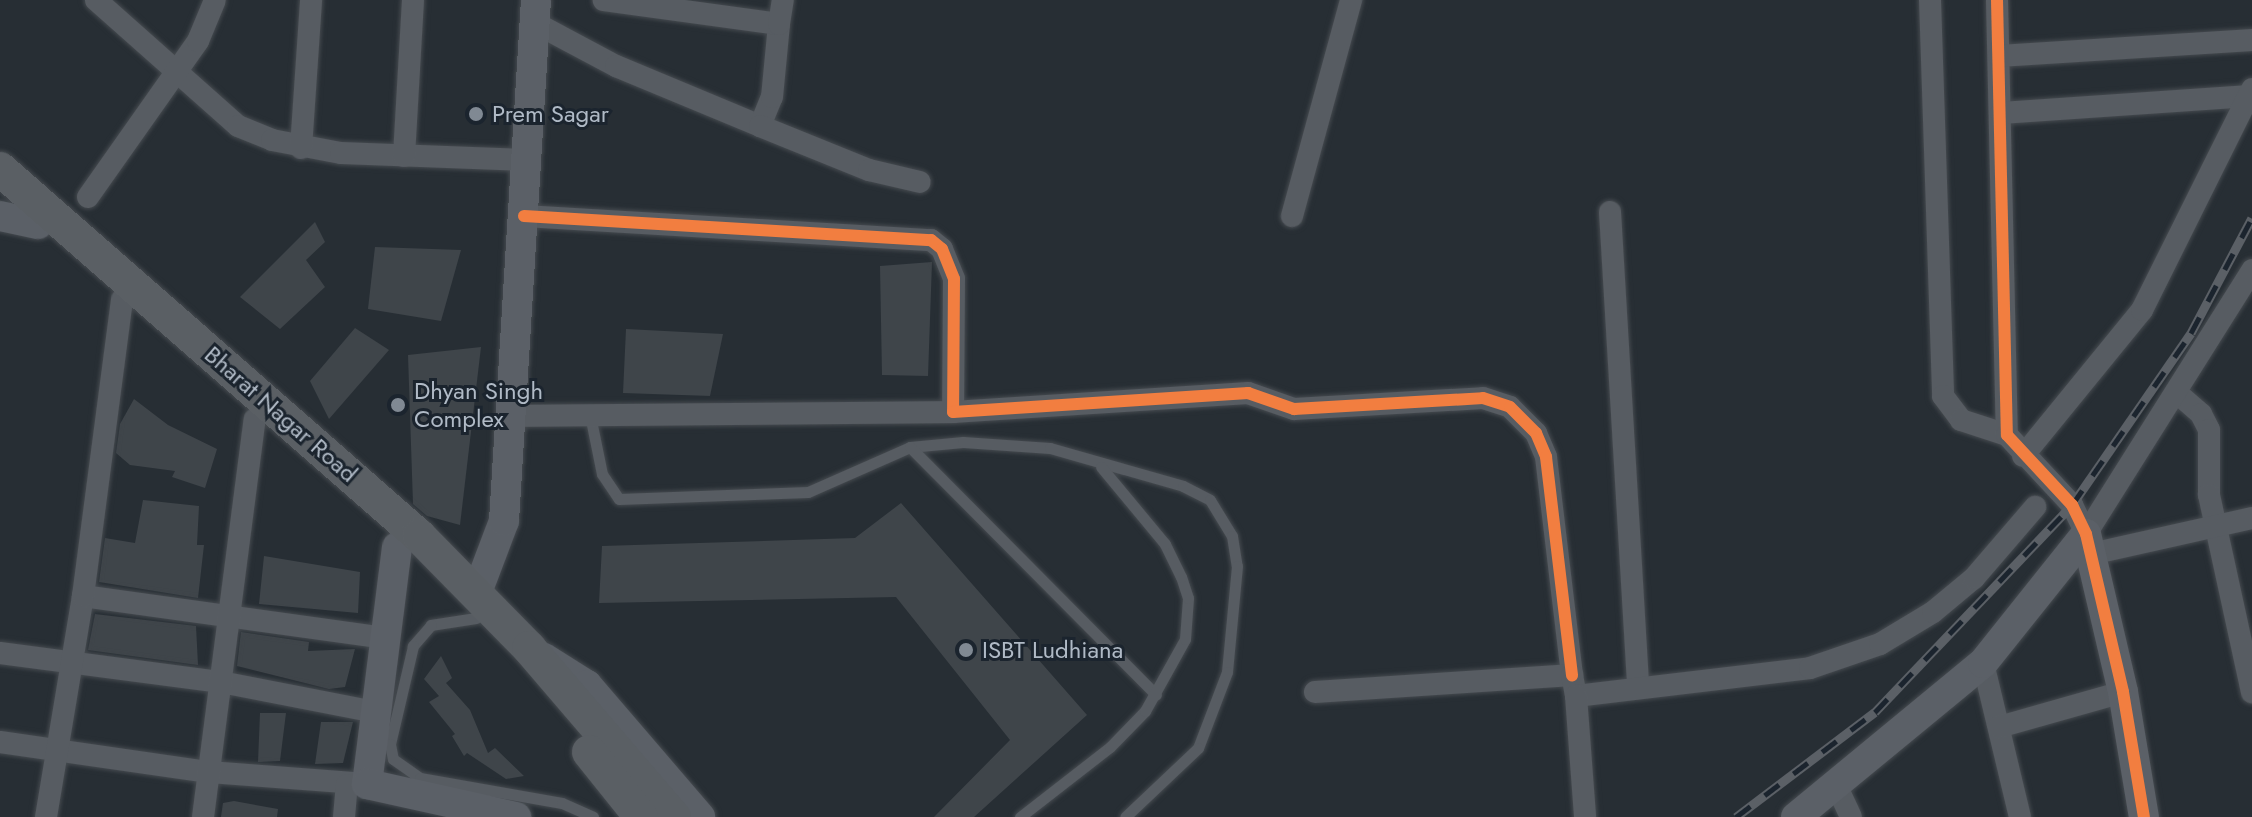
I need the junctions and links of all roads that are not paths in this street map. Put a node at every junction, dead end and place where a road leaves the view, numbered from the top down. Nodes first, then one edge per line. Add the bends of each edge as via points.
1 (96, 0) edge
2 (215, 0) edge
3 (311, 0) edge
4 (413, 0) edge
5 (604, 0) edge
6 (783, 0) edge
7 (1351, 0) edge
8 (1930, 0) edge
9 (1997, 0) edge
10 (536, 12) edge
11 (779, 24) junction
12 (2252, 40) edge
13 (1999, 56) junction
14 (177, 71) junction
15 (2250, 92) edge
16 (2001, 113) junction
17 (760, 126) junction
18 (301, 148) junction
19 (0, 149) edge
20 (404, 156) junction
21 (526, 160) junction
22 (0, 169) edge
23 (920, 182) dead end
24 (88, 197) dead end
25 (22, 207) edge
26 (1610, 212) dead end
27 (524, 216) junction
28 (1292, 216) dead end
29 (2252, 270) edge
30 (122, 300) junction
31 (2177, 393) junction
32 (953, 412) junction
33 (590, 415) junction
34 (513, 416) junction
35 (255, 419) junction
36 (2007, 435) junction
37 (910, 447) junction
38 (2023, 456) junction
39 (1100, 466) junction
40 (2035, 507) dead end
41 (2252, 518) edge
42 (2216, 526) junction
43 (2089, 544) junction
44 (397, 547) junction
45 (83, 596) junction
46 (476, 607) junction
47 (227, 616) junction
48 (384, 638) junction
49 (529, 648) junction
50 (0, 653) edge
51 (70, 662) junction
52 (1983, 663) junction
53 (221, 682) junction
54 (1574, 685) junction
55 (1638, 688) junction
56 (554, 692) junction
57 (1315, 692) dead end
58 (2123, 692) junction
59 (2252, 692) edge
60 (1156, 695) junction
61 (375, 712) junction
62 (1999, 727) junction
63 (0, 742) edge
64 (56, 752) junction
65 (209, 772) junction
66 (357, 784) junction
67 (1837, 787) junction
68 (46, 817) edge
69 (203, 817) edge
70 (344, 817) edge
71 (516, 817) edge
72 (593, 817) edge
73 (641, 817) edge
74 (674, 817) edge
75 (700, 817) edge
76 (1020, 817) edge
77 (1125, 817) edge
78 (1585, 817) edge
79 (1796, 817) edge
80 (1851, 817) edge
81 (2020, 817) edge
82 (2144, 817) edge

1 - 14 street
2 - 14 street via 210,19
3 - 18 street
4 - 20 street
5 - 11 street
6 - 11 street
7 - 28 street
8 - 36 street via 1943,396 1961,420
9 - 13 street
10 - 17 street via 616,66
10 - 21 street
11 - 17 street via 772,97
12 - 13 street
13 - 16 street
14 - 18 street via 238,126
14 - 24 street
15 - 16 street
15 - 38 street via 2142,310
16 - 36 street
17 - 23 street via 869,170
18 - 20 street
19 - 25 street, Bharat Nagar Road via 41,189
20 - 21 street
21 - 27 street
22 - 25 main road
25 - 30 main road, Bharat Nagar Road
25 - 46 main road, Bharat Nagar Road via 419,536
26 - 55 street
27 - 32 street via 931,240 942,249 954,279
27 - 34 street
29 - 31 street
30 - 35 main road, Bharat Nagar Road
30 - 45 street
31 - 42 street via 2201,414 2209,430 2209,495
31 - 43 street
32 - 33 street
32 - 54 street via 1248,393 1279,406 1319,410 1483,398 1510,407 1536,433 1546,457
33 - 34 street
33 - 37 lane via 602,474 619,499 808,492
34 - 46 street via 504,521
35 - 44 main road, Bharat Nagar Road
35 - 47 street
36 - 38 street
37 - 39 lane via 1012,444 1079,455
37 - 60 lane
38 - 43 street via 2072,505
39 - 60 lane via 1165,544 1188,598 1185,639
39 - 77 lane via 1183,486 1210,500 1232,536 1237,566 1227,672 1210,724 1177,770
40 - 55 street via 1974,578 1933,612 1880,644 1810,668
41 - 42 street
42 - 43 street
42 - 59 street
43 - 52 street
43 - 58 street
44 - 46 main road, Bharat Nagar Road
44 - 48 street
45 - 47 street
45 - 51 street
46 - 49 main road, Bharat Nagar Road
46 - 56 main road, Bharat Nagar Road
46 - 72 lane via 431,625 413,646 390,744 393,759 420,778 562,803
47 - 48 street
47 - 53 street
48 - 61 street
49 - 56 main road, Bharat Nagar Road
49 - 75 street via 587,685
50 - 51 street
51 - 53 street
51 - 64 street
52 - 62 street
52 - 67 street
53 - 61 street
53 - 65 street
54 - 55 street
54 - 57 street
54 - 78 street
56 - 73 main road
56 - 74 main road
58 - 62 street
58 - 82 street
60 - 76 lane via 1110,747
61 - 66 street
62 - 81 street
63 - 64 street
64 - 65 street
64 - 68 street
65 - 66 street
65 - 69 street
66 - 70 street
66 - 71 street
67 - 79 street
67 - 80 street

